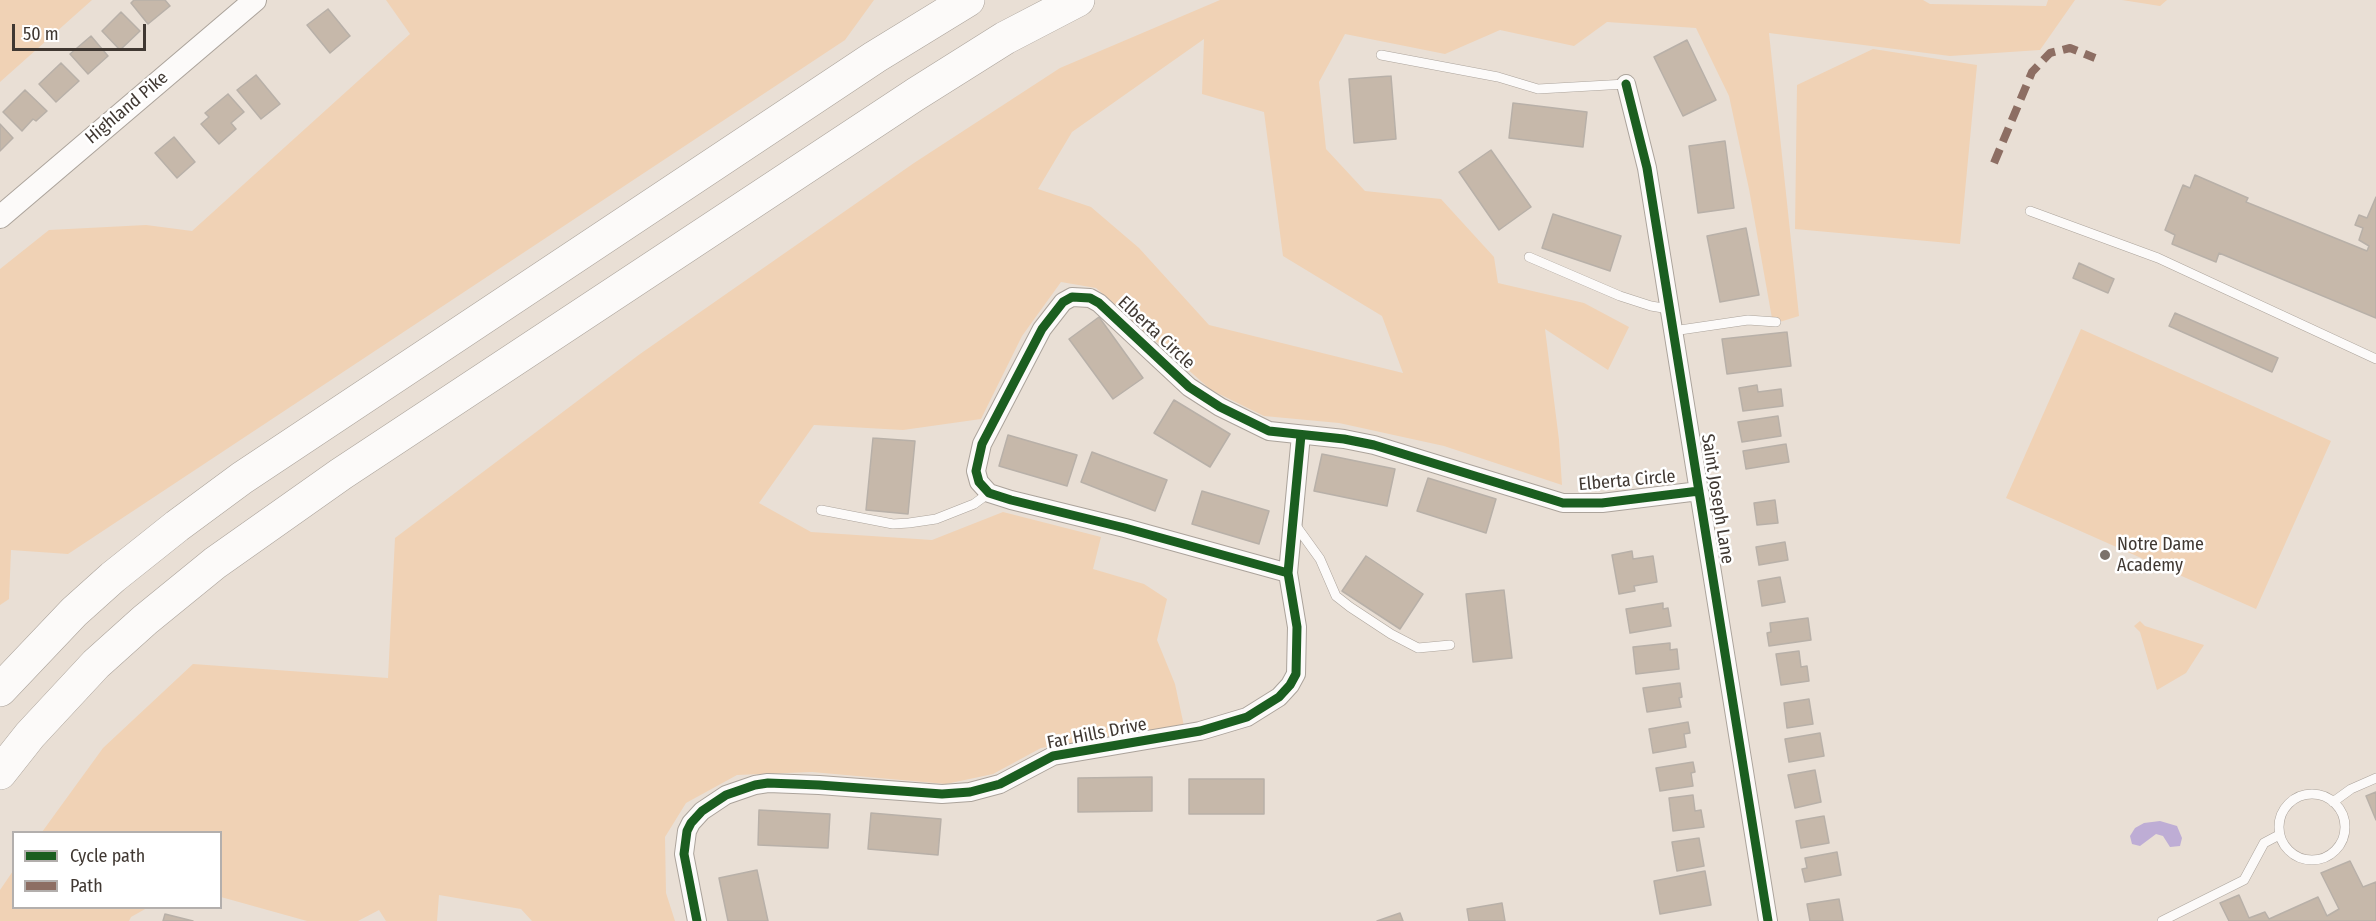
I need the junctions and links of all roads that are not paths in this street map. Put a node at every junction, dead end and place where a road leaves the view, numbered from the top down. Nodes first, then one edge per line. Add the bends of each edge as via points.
1 (255, 0) edge
2 (968, 0) edge
3 (1078, 0) edge
4 (1381, 55) dead end
5 (1626, 84) joint
6 (2030, 211) dead end
7 (0, 217) edge
8 (1529, 257) dead end
9 (1669, 309) junction
10 (1776, 322) dead end
11 (1672, 331) junction
12 (2376, 358) edge
13 (1301, 435) junction
14 (1699, 491) junction
15 (989, 493) junction
16 (821, 510) dead end
17 (1293, 521) junction
18 (1288, 573) junction
19 (1450, 645) dead end
20 (0, 690) edge
21 (0, 773) edge
22 (2376, 778) edge
23 (2333, 802) junction
24 (2279, 835) junction
25 (697, 921) edge
26 (1768, 921) edge
27 (2162, 921) edge

1 - 7 street, Highland Pike
2 - 20 highway via 875,57 242,478 113,577
3 - 21 highway via 1005,38 916,94 341,474 215,563 96,664
4 - 5 lane via 1538,88
5 - 9 street, Saint Joseph Lane via 1647,168
6 - 12 lane via 2158,258
8 - 9 lane via 1620,296
9 - 11 street, Saint Joseph Lane
10 - 11 lane via 1748,320
11 - 14 street, Saint Joseph Lane
13 - 14 street, Elberta Circle via 1374,445 1563,503 1602,503
13 - 15 street, Elberta Circle via 1269,431 1220,407 1189,387 1099,303 1072,297 1053,311 982,444 976,471 979,482
13 - 17 street, Far Hills Drive
14 - 26 street, Saint Joseph Lane
15 - 16 lane via 974,504 936,519 909,524
15 - 18 street
17 - 18 street, Far Hills Drive
17 - 19 lane via 1320,558 1336,596 1390,634 1418,648
18 - 25 street, Far Hills Drive via 1297,627 1296,674 1279,697 1246,717 1200,731 1053,756 1000,784 970,792 942,794 768,783 726,795 702,811 687,831 684,854
22 - 23 lane
23 - 24 lane via 2320,795 2298,797 2282,812
23 - 24 lane via 2344,821 2344,832 2340,843 2324,858 2301,858 2291,853
24 - 27 lane via 2264,843 2244,880

